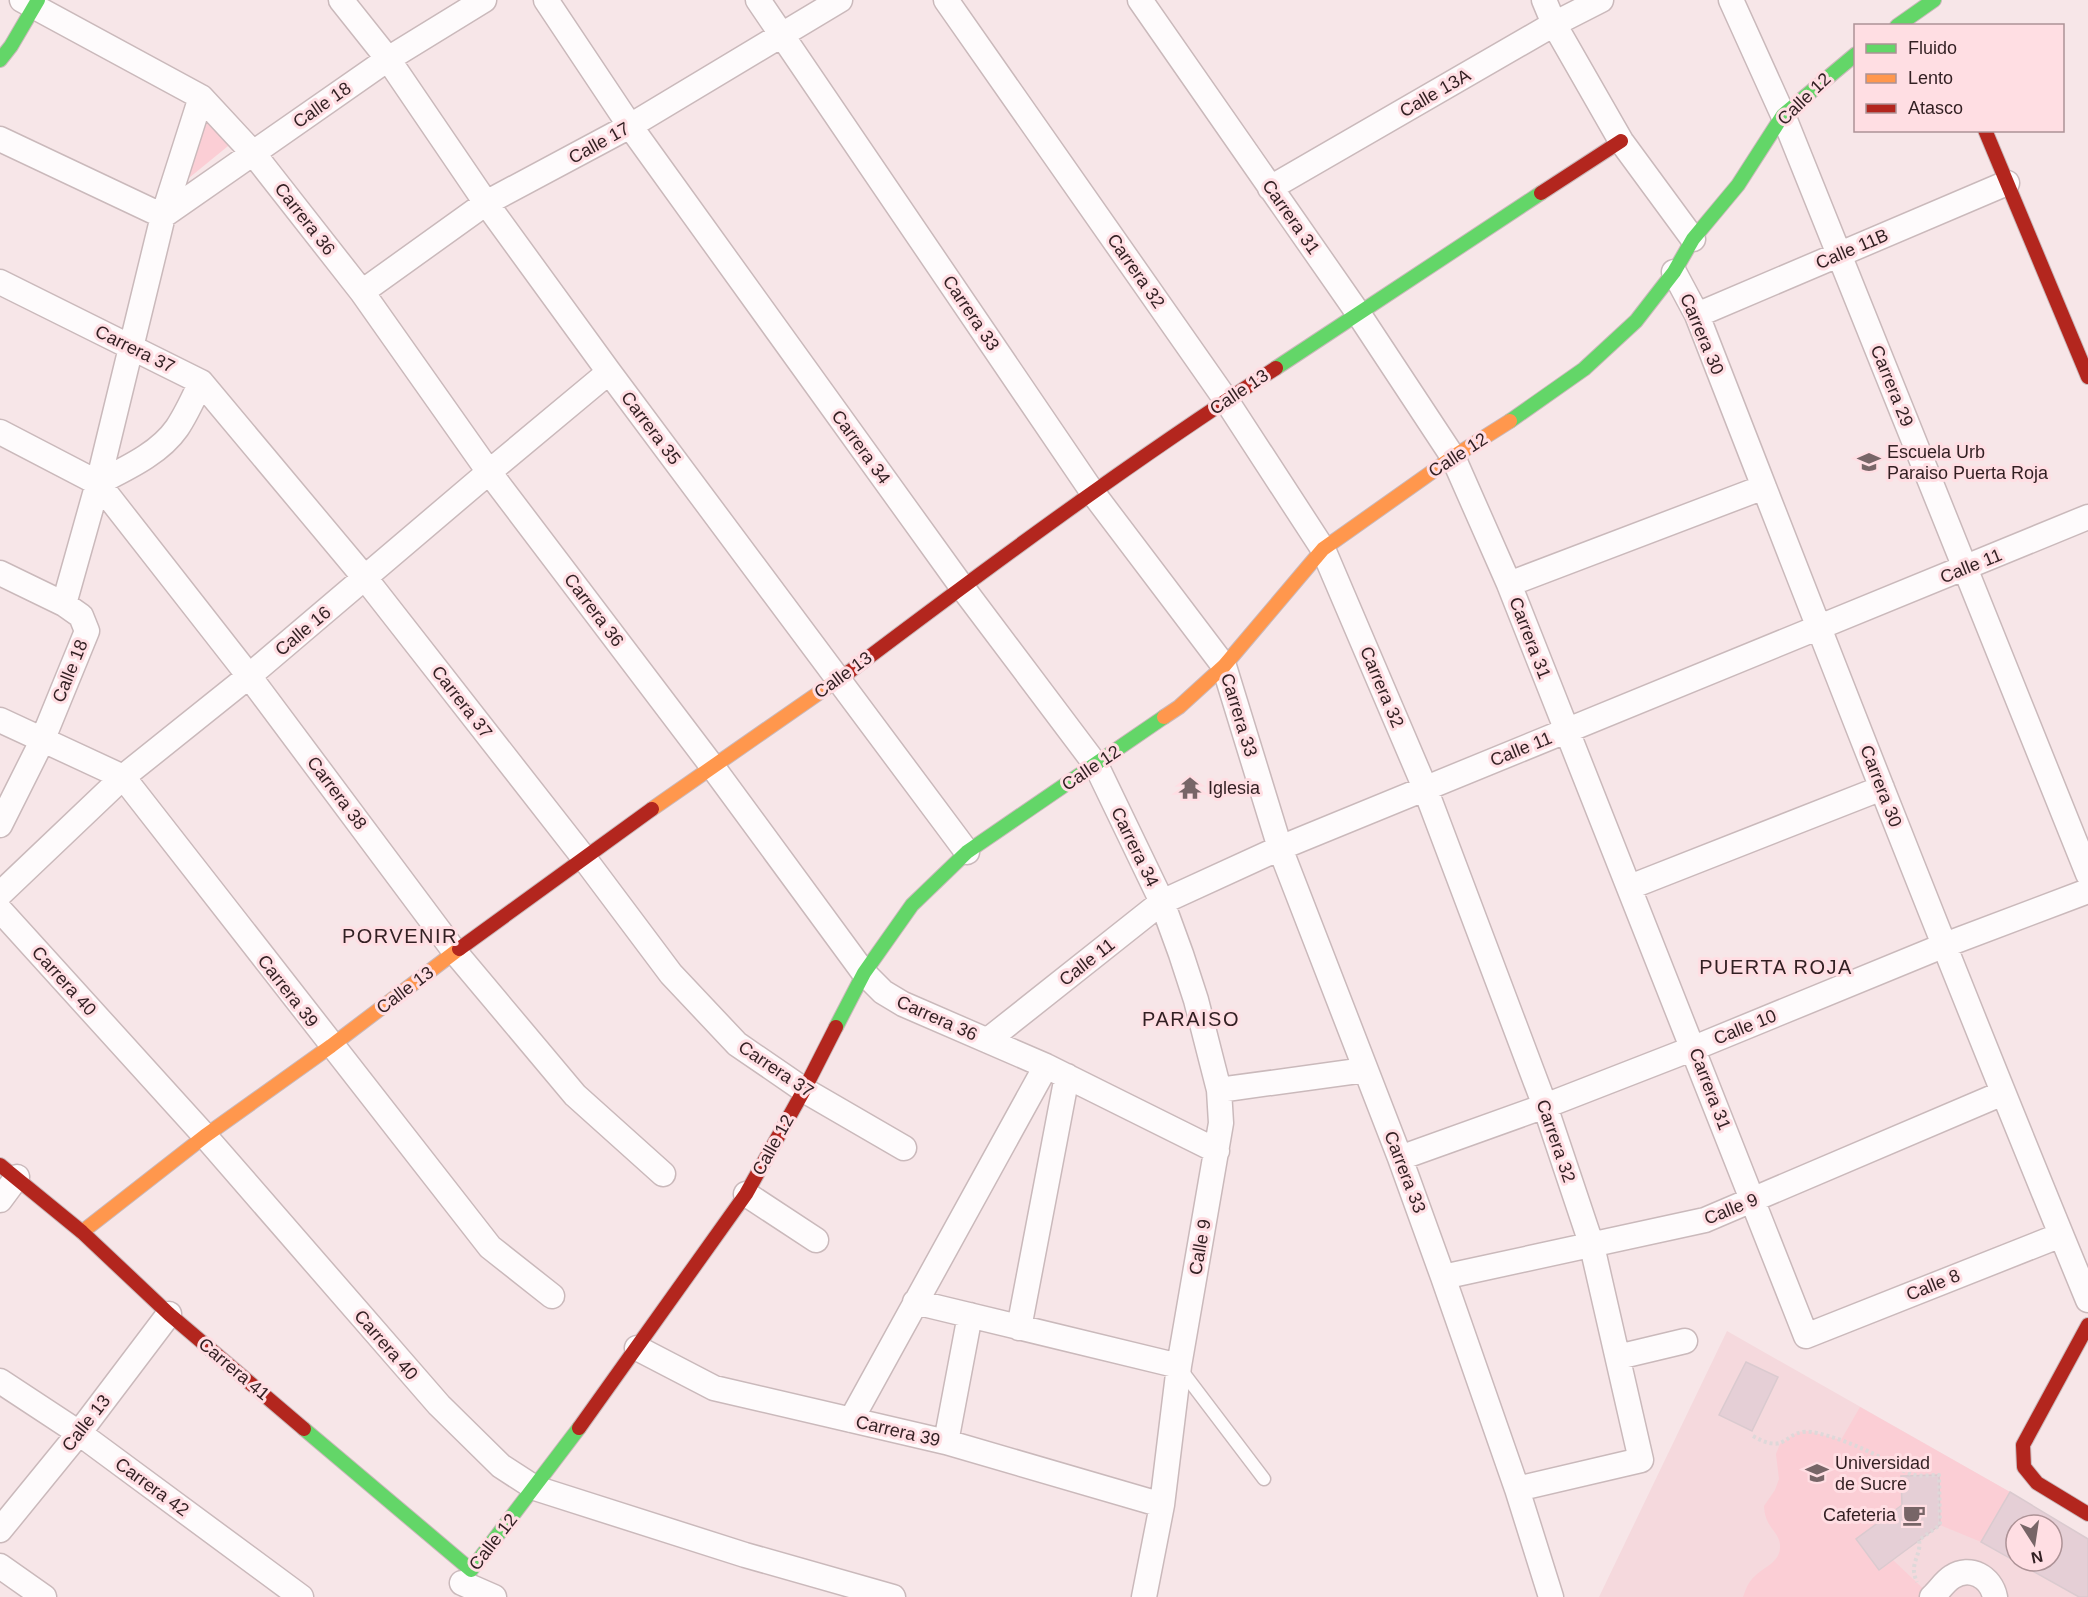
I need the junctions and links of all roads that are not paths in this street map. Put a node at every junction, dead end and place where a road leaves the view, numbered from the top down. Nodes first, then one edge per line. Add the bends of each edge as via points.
1 (341, 0) edge
2 (484, 0) edge
3 (546, 0) edge
4 (758, 0) edge
5 (840, 0) edge
6 (946, 0) edge
7 (1140, 0) edge
8 (1544, 0) edge
9 (1601, 0) edge
10 (1731, 0) edge
11 (31, 2) edge
12 (1935, 4) edge
13 (8, 20) dead end
14 (1554, 24) junction
15 (1900, 24) edge
16 (783, 35) junction
17 (1854, 56) edge
18 (388, 59) junction
19 (0, 60) edge
20 (201, 97) junction
21 (1783, 115) junction
22 (630, 126) junction
23 (1986, 132) edge
24 (0, 139) edge
25 (1621, 141) junction
26 (252, 153) junction
27 (2007, 183) junction
28 (1270, 188) junction
29 (486, 203) junction
30 (163, 216) junction
31 (1693, 239) junction
32 (1838, 255) junction
33 (1674, 272) junction
34 (0, 282) edge
35 (362, 292) junction
36 (1358, 313) junction
37 (1697, 315) junction
38 (131, 347) junction
39 (609, 372) junction
40 (2088, 377) edge
41 (201, 382) junction
42 (1226, 400) junction
43 (0, 432) edge
44 (1454, 457) junction
45 (489, 472) junction
46 (98, 483) junction
47 (1764, 487) junction
48 (1093, 493) junction
49 (2088, 517) edge
50 (1323, 549) junction
51 (1966, 568) junction
52 (0, 573) edge
53 (365, 578) junction
54 (1509, 584) junction
55 (962, 587) junction
56 (64, 604) junction
57 (1820, 625) junction
58 (1224, 666) junction
59 (249, 676) junction
60 (840, 679) junction
61 (0, 720) edge
62 (1566, 730) junction
63 (42, 741) junction
64 (1096, 765) junction
65 (712, 766) junction
66 (123, 777) junction
67 (1425, 788) junction
68 (1882, 788) junction
69 (0, 825) edge
70 (1280, 848) junction
71 (967, 852) junction
72 (584, 858) junction
73 (2088, 874) edge
74 (1630, 887) junction
75 (2088, 891) edge
76 (0, 894) edge
77 (1162, 902) junction
78 (0, 910) edge
79 (1945, 945) junction
80 (455, 952) junction
81 (864, 973) junction
82 (987, 1040) junction
83 (331, 1046) junction
84 (1694, 1048) junction
85 (1365, 1070) junction
86 (1057, 1071) junction
87 (804, 1090) junction
88 (1219, 1090) junction
89 (2003, 1093) junction
90 (1545, 1106) junction
91 (205, 1136) junction
92 (904, 1148) dead end
93 (1217, 1151) junction
94 (1400, 1158) junction
95 (9, 1171) edge
96 (663, 1174) dead end
97 (746, 1194) junction
98 (0, 1200) edge
99 (1753, 1200) junction
100 (81, 1232) junction
101 (2061, 1235) junction
102 (816, 1240) dead end
103 (1592, 1246) junction
104 (1443, 1277) junction
105 (552, 1296) dead end
106 (2088, 1300) edge
107 (915, 1302) junction
108 (169, 1314) junction
109 (970, 1316) junction
110 (2088, 1325) edge
111 (1019, 1328) junction
112 (1806, 1336) joint
113 (1685, 1341) dead end
114 (638, 1348) junction
115 (1618, 1357) junction
116 (1179, 1366) junction
117 (0, 1381) edge
118 (851, 1420) junction
119 (79, 1433) junction
120 (946, 1442) junction
121 (1264, 1479) dead end
122 (535, 1488) junction
123 (1517, 1490) junction
124 (1162, 1505) junction
125 (2088, 1514) edge
126 (0, 1530) edge
127 (0, 1566) edge
128 (462, 1583) edge
129 (1937, 1595) edge
130 (1996, 1596) edge
131 (44, 1597) edge
132 (301, 1597) edge
133 (494, 1597) edge
134 (891, 1597) edge
135 (1144, 1597) edge
136 (1551, 1597) edge

1 - 18 street, Carrera 35
2 - 18 street, Calle 18
3 - 22 street, Carrera 34
4 - 16 street, Carrera 33
5 - 16 street, Calle 17
6 - 42 street, Carrera 32
7 - 28 street, Carrera 31
8 - 14 street
9 - 14 street, Calle 13A
10 - 21 street, Carrera 29
11 - 13 street
11 - 19 street via 11,46
11 - 20 street, Carrera 36
12 - 15 street
14 - 25 street
14 - 28 street, Calle 13A
16 - 22 street, Calle 17
16 - 48 street, Carrera 33
17 - 21 street, Calle 12
18 - 26 street, Calle 18
18 - 29 street, Carrera 35
20 - 26 street, Carrera 36
20 - 30 street
21 - 31 street, Calle 12 via 1738,185
21 - 32 street, Carrera 29
22 - 29 street, Calle 17
22 - 55 street, Carrera 34
23 - 27 street
24 - 30 street
25 - 31 street
25 - 36 street, Calle 13
26 - 30 street, Calle 18
26 - 35 street, Carrera 36
27 - 32 street, Calle 11B
27 - 40 street
28 - 36 street, Carrera 31
29 - 35 street, Calle 17
29 - 39 street, Carrera 35
30 - 38 street
31 - 33 street, Calle 12
32 - 37 street, Calle 11B
32 - 51 street, Carrera 29
33 - 37 street, Carrera 30
33 - 44 street, Calle 12 via 1636,321 1584,369
34 - 38 street, Carrera 37
35 - 45 street, Carrera 36
36 - 42 street, Calle 13
36 - 44 street, Carrera 31
37 - 47 street, Carrera 30
38 - 41 street, Carrera 37
38 - 46 street
39 - 45 street, Calle 16
39 - 60 street, Carrera 35
41 - 46 street via 177,429 164,442
41 - 53 street, Carrera 37
42 - 48 street, Calle 13
42 - 50 street, Carrera 32
43 - 46 street, Carrera 38
44 - 50 street, Calle 12
44 - 54 street, Carrera 31
45 - 53 street, Calle 16
45 - 65 street, Carrera 36
46 - 56 street
46 - 59 street, Carrera 38
47 - 54 street
47 - 57 street, Carrera 30
48 - 55 street, Calle 13
48 - 58 street, Carrera 33
49 - 51 street, Calle 11
50 - 58 street, Calle 12
50 - 67 street, Carrera 32
51 - 57 street, Calle 11
51 - 73 street, Carrera 29
52 - 56 street, Calle 18
53 - 59 street, Calle 16
53 - 72 street, Carrera 37
54 - 62 street, Carrera 31
55 - 60 street, Calle 13
55 - 64 street, Carrera 34
56 - 63 street, Calle 18 via 81,616 87,631
57 - 62 street, Calle 11
57 - 68 street, Carrera 30
58 - 64 street, Calle 12 via 1179,707
58 - 70 street, Carrera 33
59 - 66 street, Calle 16
59 - 80 street, Carrera 38
60 - 65 street, Calle 13
60 - 71 street, Carrera 35
61 - 63 street, Carrera 39
62 - 67 street, Calle 11
62 - 74 street, Carrera 31
63 - 66 street, Carrera 39
63 - 69 street, Calle 18
64 - 71 street, Calle 12
64 - 77 street, Carrera 34
65 - 72 street, Calle 13
65 - 81 street, Carrera 36
66 - 76 street, Calle 16
66 - 83 street, Carrera 39
67 - 70 street, Calle 11
67 - 90 street, Carrera 32
68 - 74 street
68 - 79 street, Carrera 30
70 - 77 street, Calle 11
70 - 85 street, Carrera 33
71 - 81 street, Calle 12 via 912,905
72 - 80 street, Calle 13
72 - 87 street, Carrera 37 via 671,974 737,1044
74 - 84 street, Carrera 31
75 - 79 street, Calle 10
77 - 82 street, Calle 11
77 - 88 street, Calle 9 via 1196,1000
78 - 91 street, Carrera 40
79 - 84 street, Calle 10
79 - 89 street, Carrera 30
80 - 83 street, Calle 13
80 - 96 street, Carrera 38 via 576,1095
81 - 82 street, Carrera 36 via 883,992 903,1004
81 - 87 street, Calle 12
82 - 86 street, Carrera 36
83 - 91 street, Calle 13
83 - 105 street, Carrera 39 via 490,1247
84 - 90 street, Calle 10
84 - 99 street, Carrera 31
85 - 88 street
85 - 94 street, Carrera 33
86 - 93 street, Carrera 36
86 - 107 street
86 - 111 street
87 - 92 street, Carrera 37
87 - 97 street, Calle 12
88 - 93 street, Calle 9 via 1221,1123
89 - 99 street, Calle 9
89 - 101 street, Carrera 30
90 - 94 street, Calle 10
90 - 103 street, Carrera 32
91 - 100 street, Calle 13
91 - 122 street, Carrera 40 via 439,1405 501,1466
93 - 116 street, Calle 9
94 - 104 street, Carrera 33
95 - 98 street
95 - 100 street, Carrera 41
97 - 102 street
97 - 114 street, Calle 12
99 - 103 street, Calle 9 via 1706,1220
99 - 112 street, Carrera 31
100 - 108 street, Carrera 41
101 - 106 street, Carrera 30
101 - 112 street, Calle 8
103 - 104 street, Calle 9
103 - 115 street, Carrera 32
104 - 123 street, Carrera 33
107 - 109 street
107 - 118 street
108 - 119 street, Calle 13
108 - 128 street, Carrera 41
109 - 111 street
109 - 120 street
110 - 125 street via 2023,1445 2024,1467 2037,1483
111 - 116 street
113 - 115 street
114 - 118 street, Carrera 39 via 714,1388
114 - 122 street, Calle 12
115 - 123 street, Carrera 32 via 1641,1460
116 - 121 lane
116 - 124 street, Calle 9
117 - 119 street, Carrera 42
118 - 120 street, Carrera 39
119 - 126 street, Calle 13
119 - 132 street, Carrera 42
120 - 124 street, Carrera 39
122 - 128 street, Calle 12
122 - 134 street, Carrera 40
123 - 136 street, Carrera 33
124 - 135 street, Calle 9
127 - 131 street
128 - 133 street, Carrera 41
129 - 130 street via 1949,1579 1967,1572 1984,1578

